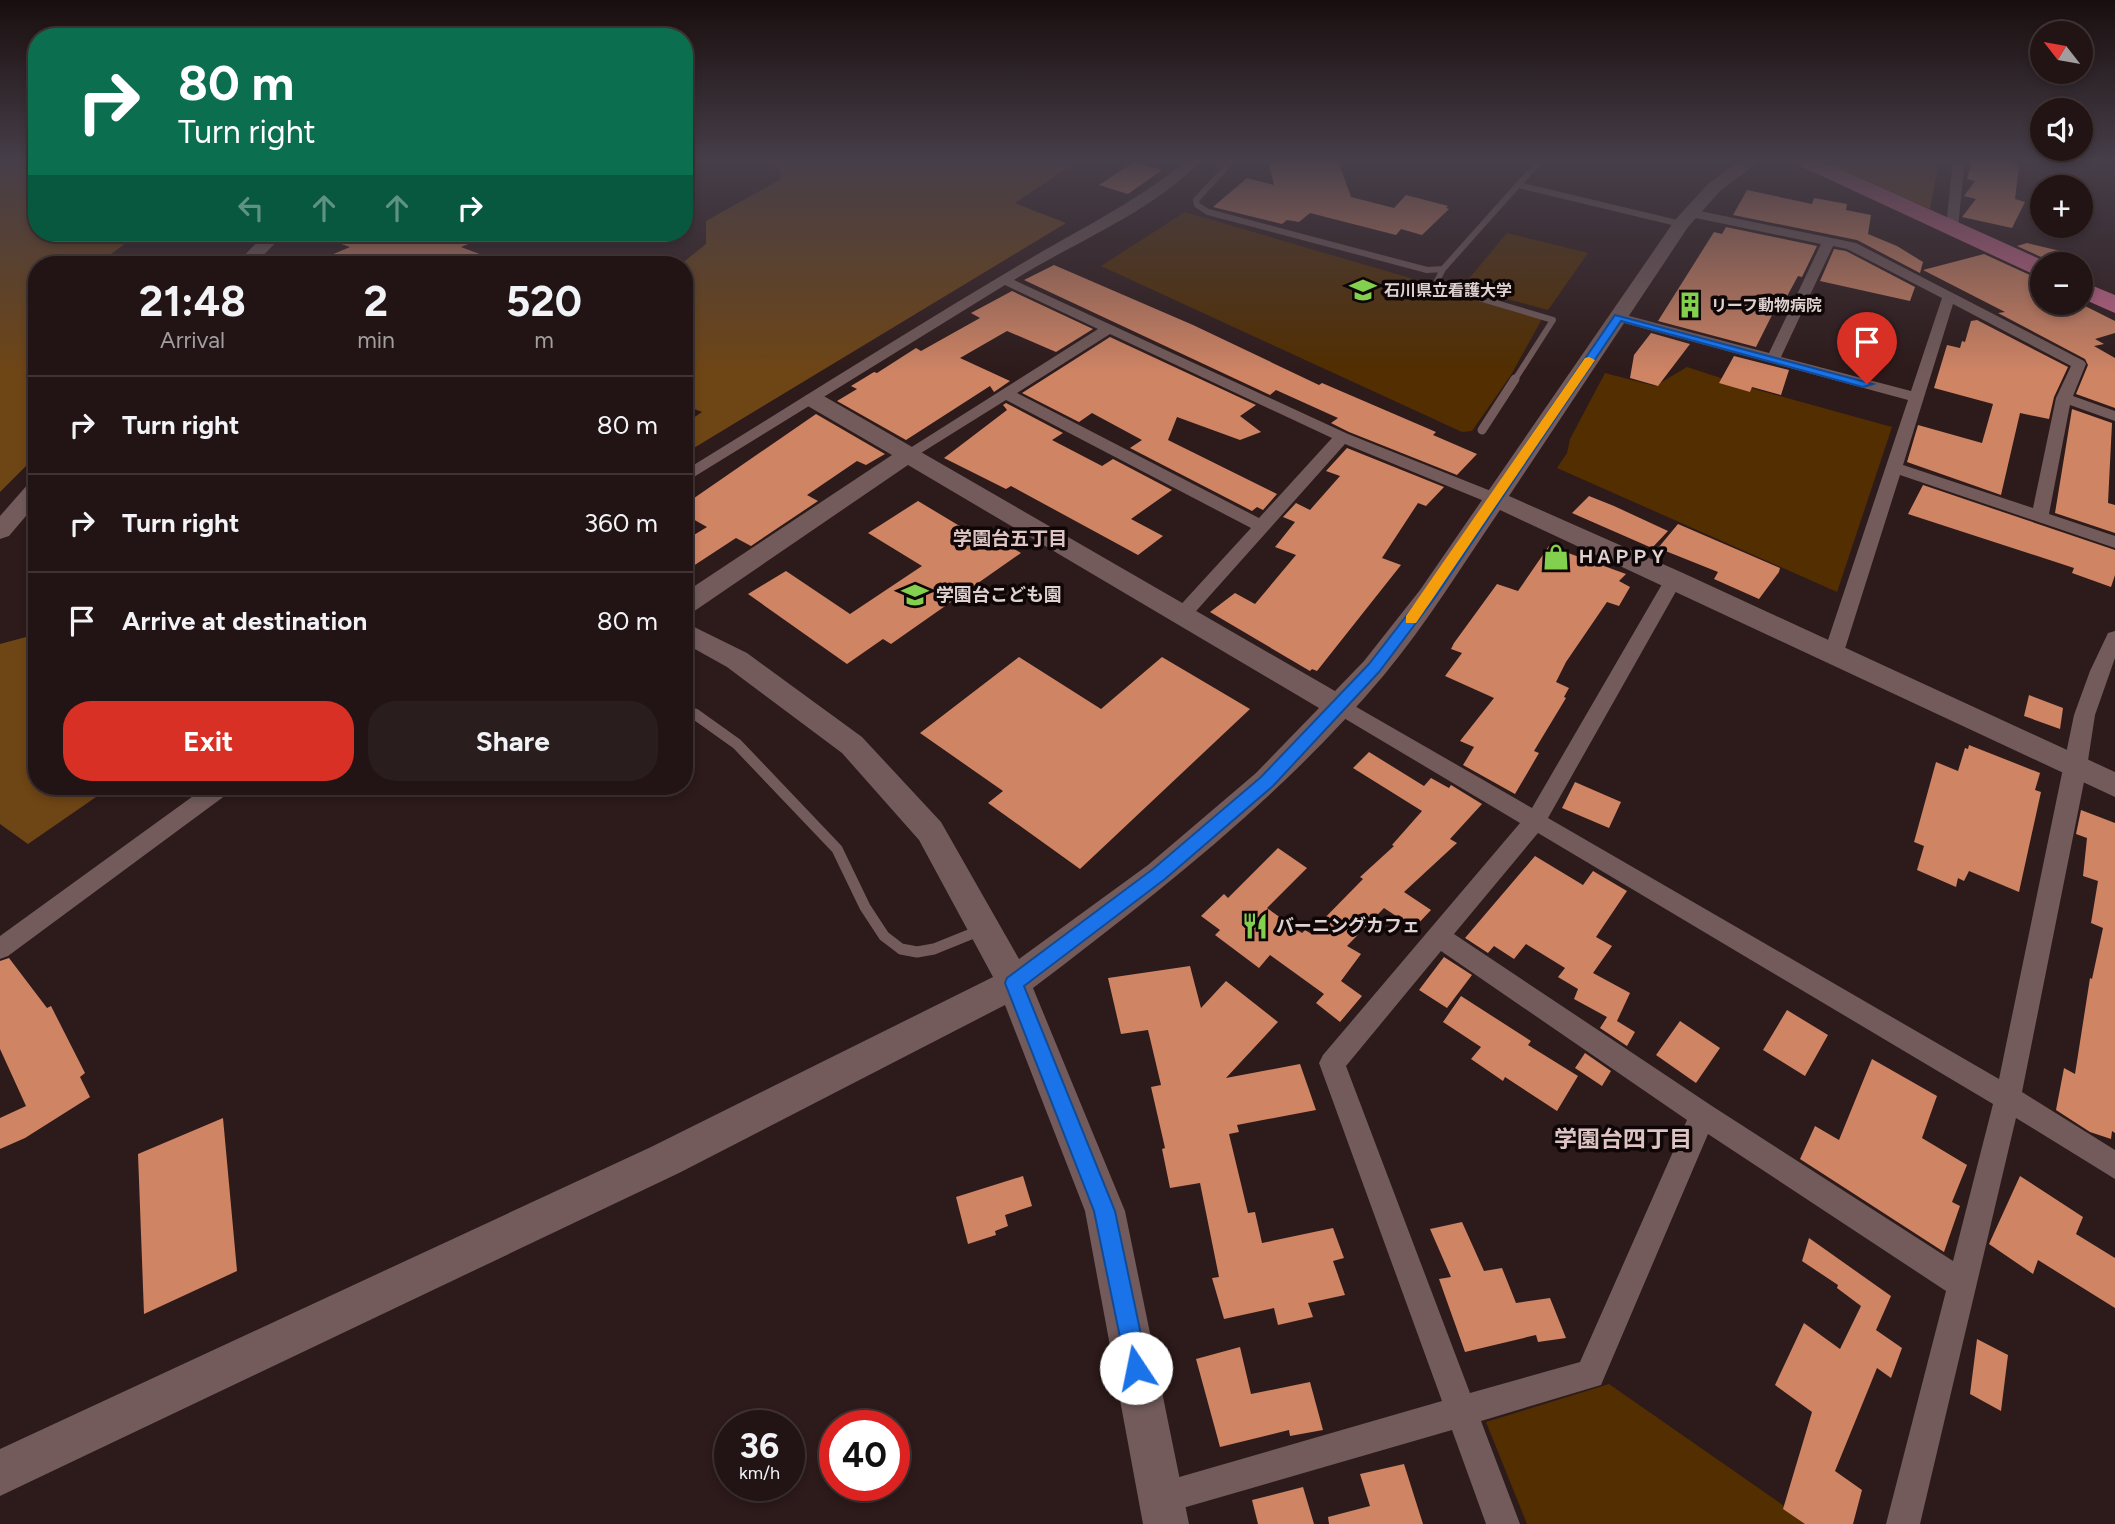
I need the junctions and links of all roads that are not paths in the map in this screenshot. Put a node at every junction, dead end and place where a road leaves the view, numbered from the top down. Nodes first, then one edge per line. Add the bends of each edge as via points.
1 (1092, 231) edge
2 (1280, 231) edge
3 (1477, 231) edge
4 (1677, 231) edge
5 (1771, 231) edge
6 (1961, 231) edge
7 (1829, 240) junction
8 (267, 242) edge
9 (253, 256) edge
10 (2030, 264) edge
11 (1443, 269) junction
12 (1004, 281) junction
13 (2093, 294) edge
14 (1949, 297) junction
15 (2115, 305) edge
16 (1618, 317) junction
17 (1110, 328) junction
18 (1773, 359) junction
19 (1005, 393) junction
20 (1915, 397) junction
21 (2064, 398) junction
22 (814, 400) junction
23 (2115, 416) edge
24 (1482, 430) dead end
25 (1342, 437) junction
26 (906, 455) junction
27 (1893, 467) junction
28 (693, 473) edge
29 (28, 498) edge
30 (1495, 499) junction
31 (2040, 515) junction
32 (1261, 526) junction
33 (0, 531) edge
34 (2115, 542) edge
35 (1674, 579) junction
36 (693, 600) edge
37 (1182, 615) junction
38 (693, 636) edge
39 (2115, 638) edge
40 (1833, 655) junction
41 (1339, 706) junction
42 (695, 714) dead end
43 (2076, 767) junction
44 (2115, 785) edge
45 (210, 795) edge
46 (1536, 820) junction
47 (984, 929) junction
48 (1438, 936) junction
49 (0, 949) edge
50 (1014, 983) junction
51 (2008, 1098) junction
52 (1703, 1115) junction
53 (2115, 1166) edge
54 (1962, 1284) junction
55 (1460, 1409) junction
56 (0, 1473) edge
57 (1164, 1511) edge
58 (1503, 1524) edge
59 (1903, 1524) edge

1 - 12 street
2 - 11 lane via 1427,270
3 - 11 lane
4 - 16 street
5 - 7 street
6 - 10 highway
7 - 14 street via 1852,246
7 - 18 street
8 - 9 street
11 - 24 lane via 1435,285 1553,320
12 - 17 street
12 - 22 street
13 - 15 highway
14 - 20 street
14 - 21 street via 2079,364
16 - 18 street
16 - 30 street
17 - 19 street
17 - 25 street
18 - 20 street
19 - 26 street
19 - 32 street
20 - 27 street
21 - 23 street
21 - 31 street
22 - 26 street
22 - 28 street
25 - 30 street
25 - 32 street
26 - 36 street
26 - 37 street
27 - 31 street
27 - 40 street
29 - 33 street
30 - 35 street
30 - 41 street via 1429,596
31 - 34 street
32 - 37 street
35 - 40 street
35 - 46 street
37 - 41 street
38 - 47 street via 737,660 852,745 929,831
39 - 43 street via 2080,725
40 - 43 street
41 - 46 street
41 - 50 street via 1257,790 1159,874
42 - 47 lane via 737,744 837,849 865,907 884,936 901,949 934,949
43 - 44 street
43 - 51 street
45 - 49 street
46 - 48 street
46 - 51 street
47 - 50 street
48 - 52 street
48 - 55 street via 1332,1063
50 - 56 street via 664,1160
50 - 57 street via 1105,1211
51 - 53 street
51 - 54 street
52 - 54 street
52 - 55 street via 1590,1374
54 - 59 street
55 - 57 street
55 - 58 street

